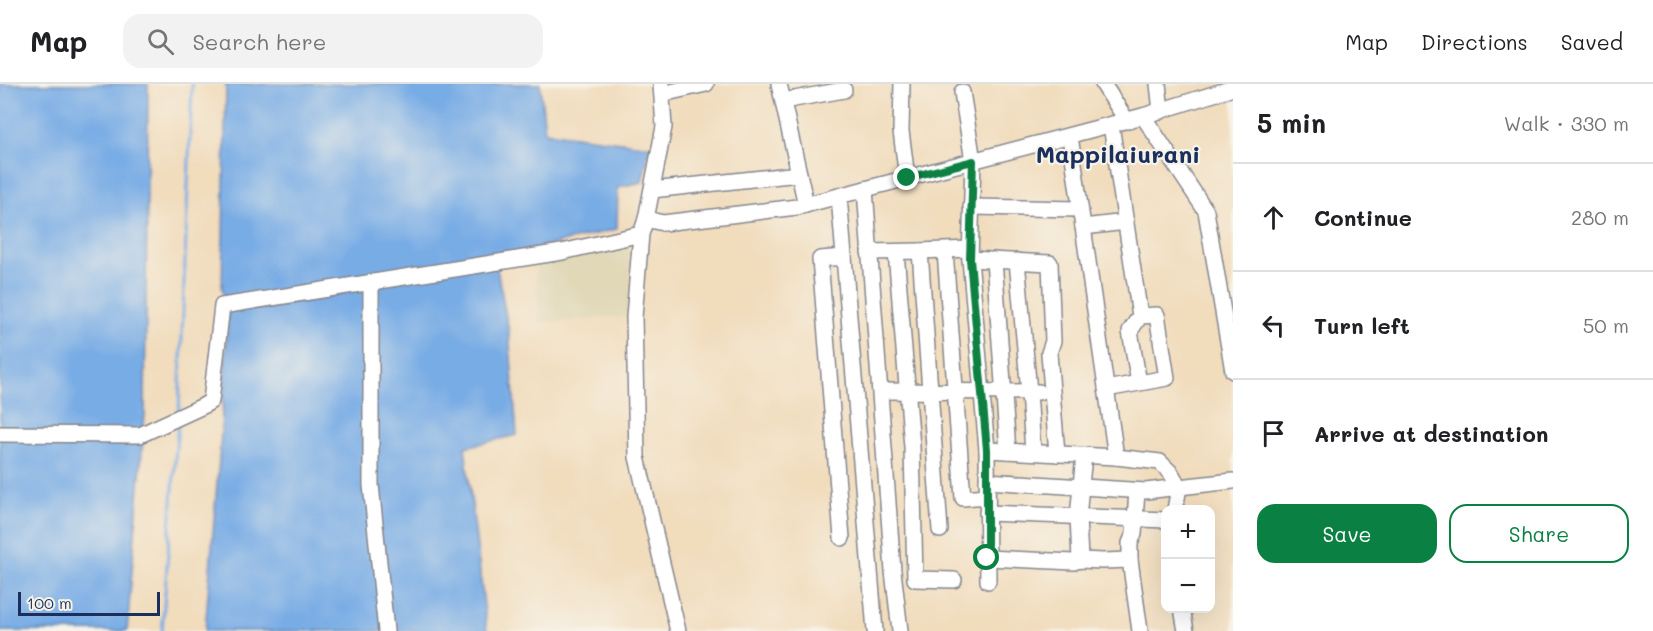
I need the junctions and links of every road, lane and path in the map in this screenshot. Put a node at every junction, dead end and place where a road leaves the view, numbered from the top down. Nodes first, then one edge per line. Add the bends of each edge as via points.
1 (706, 84) edge
2 (779, 84) edge
3 (902, 84) edge
4 (1103, 84) edge
5 (1158, 84) edge
6 (1233, 88) edge
7 (661, 89) edge
8 (844, 90) dead end
9 (962, 92) dead end
10 (783, 101) junction
11 (1161, 111) junction
12 (1143, 116) junction
13 (1127, 121) junction
14 (1112, 125) junction
15 (1070, 136) junction
16 (973, 161) junction
17 (799, 174) junction
18 (907, 178) junction
19 (865, 189) junction
20 (652, 190) junction
21 (839, 196) junction
22 (806, 205) junction
23 (971, 207) junction
24 (1080, 209) junction
25 (646, 219) junction
26 (1126, 222) junction
27 (1083, 227) junction
28 (640, 234) junction
29 (920, 251) junction
30 (945, 251) junction
31 (870, 252) junction
32 (896, 252) junction
33 (970, 254) junction
34 (844, 257) junction
35 (994, 260) junction
36 (1017, 261) junction
37 (371, 282) junction
38 (1140, 316) junction
39 (1233, 371) edge
40 (1139, 383) junction
41 (1106, 389) junction
42 (931, 390) junction
43 (955, 391) junction
44 (981, 391) junction
45 (1004, 391) junction
46 (880, 392) junction
47 (907, 392) junction
48 (1029, 392) junction
49 (1052, 392) junction
50 (0, 434) edge
51 (987, 450) junction
52 (1008, 451) junction
53 (1033, 452) junction
54 (1057, 454) junction
55 (1084, 455) junction
56 (1116, 457) junction
57 (1233, 481) edge
58 (1081, 487) junction
59 (1179, 487) junction
60 (987, 488) junction
61 (1137, 491) junction
62 (1176, 505) edge
63 (987, 513) junction
64 (1078, 517) junction
65 (1136, 518) junction
66 (1161, 520) edge
67 (940, 530) dead end
68 (842, 538) dead end
69 (987, 558) junction
70 (1080, 560) junction
71 (1130, 560) junction
72 (954, 580) dead end
73 (988, 581) dead end
74 (1183, 613) edge
75 (386, 631) edge
76 (678, 631) edge
77 (875, 631) edge
78 (900, 631) edge
79 (1140, 631) edge
80 (1186, 631) edge

1 - 7 street
2 - 10 street
3 - 18 street
4 - 13 street
5 - 11 street
6 - 11 street
7 - 20 street via 664,127
8 - 10 street
9 - 16 street
10 - 17 street
11 - 12 street
12 - 13 street
12 - 39 street via 1206,211
13 - 14 street
14 - 15 street
14 - 26 street
15 - 16 street
15 - 24 street
16 - 18 street
16 - 23 street
17 - 20 street
17 - 22 street
18 - 19 street
19 - 21 street
19 - 31 street
20 - 25 street
21 - 22 street
21 - 34 street
22 - 25 street via 663,223
23 - 24 street
23 - 33 street
24 - 27 street
25 - 28 street
26 - 27 street
26 - 38 street
27 - 41 street
28 - 37 street via 562,252
28 - 76 street via 634,317 637,457
29 - 30 street
29 - 32 street
29 - 42 street
30 - 33 street
30 - 43 street
31 - 32 street
31 - 46 street
32 - 47 street
33 - 35 street
33 - 44 street
34 - 68 street via 820,260
34 - 77 street
35 - 36 street
35 - 45 street
36 - 48 street
36 - 49 street via 1050,263
37 - 50 street via 222,306 211,401 140,435
37 - 75 street via 370,486
38 - 40 street via 1130,331
38 - 40 street via 1157,315 1167,378
40 - 41 street
41 - 56 street
42 - 43 street
42 - 47 street
42 - 67 street
43 - 44 street
43 - 60 street via 963,498
44 - 45 street
44 - 51 street
45 - 48 street
45 - 52 street
46 - 47 street
46 - 78 street
47 - 72 street via 915,579
48 - 49 street
48 - 53 street
49 - 54 street
51 - 52 street
51 - 60 street
52 - 53 street
53 - 54 street
54 - 55 street
55 - 56 street
55 - 58 street
56 - 59 street via 1160,462
57 - 59 street
58 - 60 street
58 - 61 street
58 - 64 street
59 - 61 street
59 - 62 street
60 - 63 street
61 - 65 street
63 - 64 street
63 - 69 street
64 - 65 street
64 - 70 street
65 - 66 street
65 - 71 street
69 - 70 street
69 - 73 street
70 - 71 street
71 - 79 street
74 - 80 street

